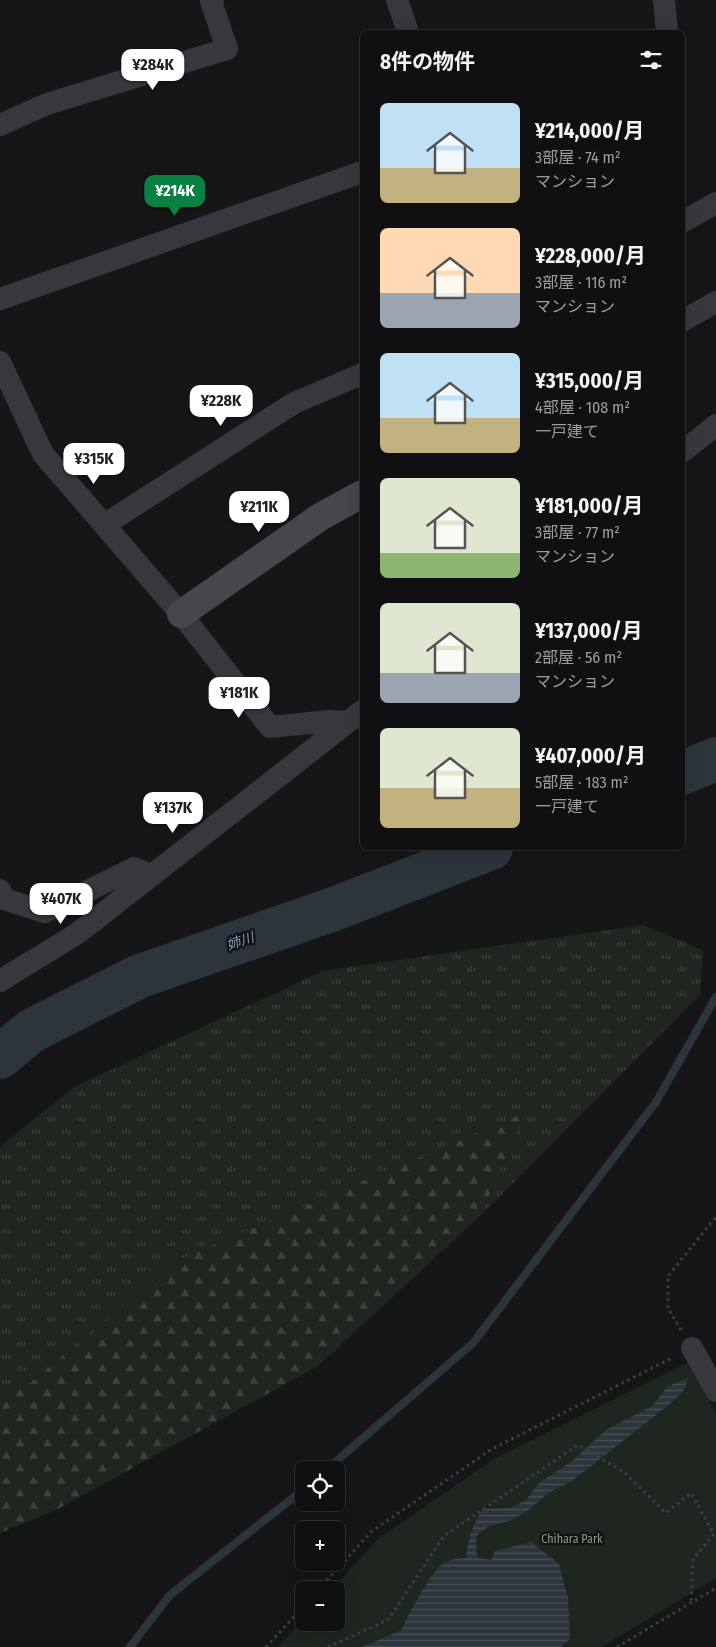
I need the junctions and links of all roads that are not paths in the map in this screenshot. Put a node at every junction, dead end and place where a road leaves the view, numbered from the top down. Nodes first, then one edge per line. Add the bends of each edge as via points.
1 (213, 0) edge
2 (397, 0) edge
3 (664, 0) edge
4 (407, 30) edge
5 (667, 30) edge
6 (0, 126) edge
7 (360, 173) edge
8 (716, 203) edge
9 (685, 220) edge
10 (0, 299) edge
11 (716, 302) edge
12 (685, 319) edge
13 (0, 362) edge
14 (360, 375) edge
15 (716, 425) edge
16 (685, 450) edge
17 (360, 495) edge
18 (104, 525) junction
19 (181, 614) junction
20 (355, 716) edge
21 (151, 875) junction
22 (0, 890) edge
23 (0, 981) edge
24 (692, 1348) road end
25 (716, 1391) edge

1 - 6 street via 228,49 47,104
2 - 4 street
3 - 5 street
7 - 10 street
8 - 9 street
11 - 12 street
13 - 18 street via 43,454
14 - 18 street via 294,403
15 - 16 street
17 - 19 street via 320,517
18 - 19 street
19 - 20 street via 270,727
20 - 21 street
21 - 22 street via 134,868 45,912 4,900
21 - 23 street via 78,933
24 - 25 street

